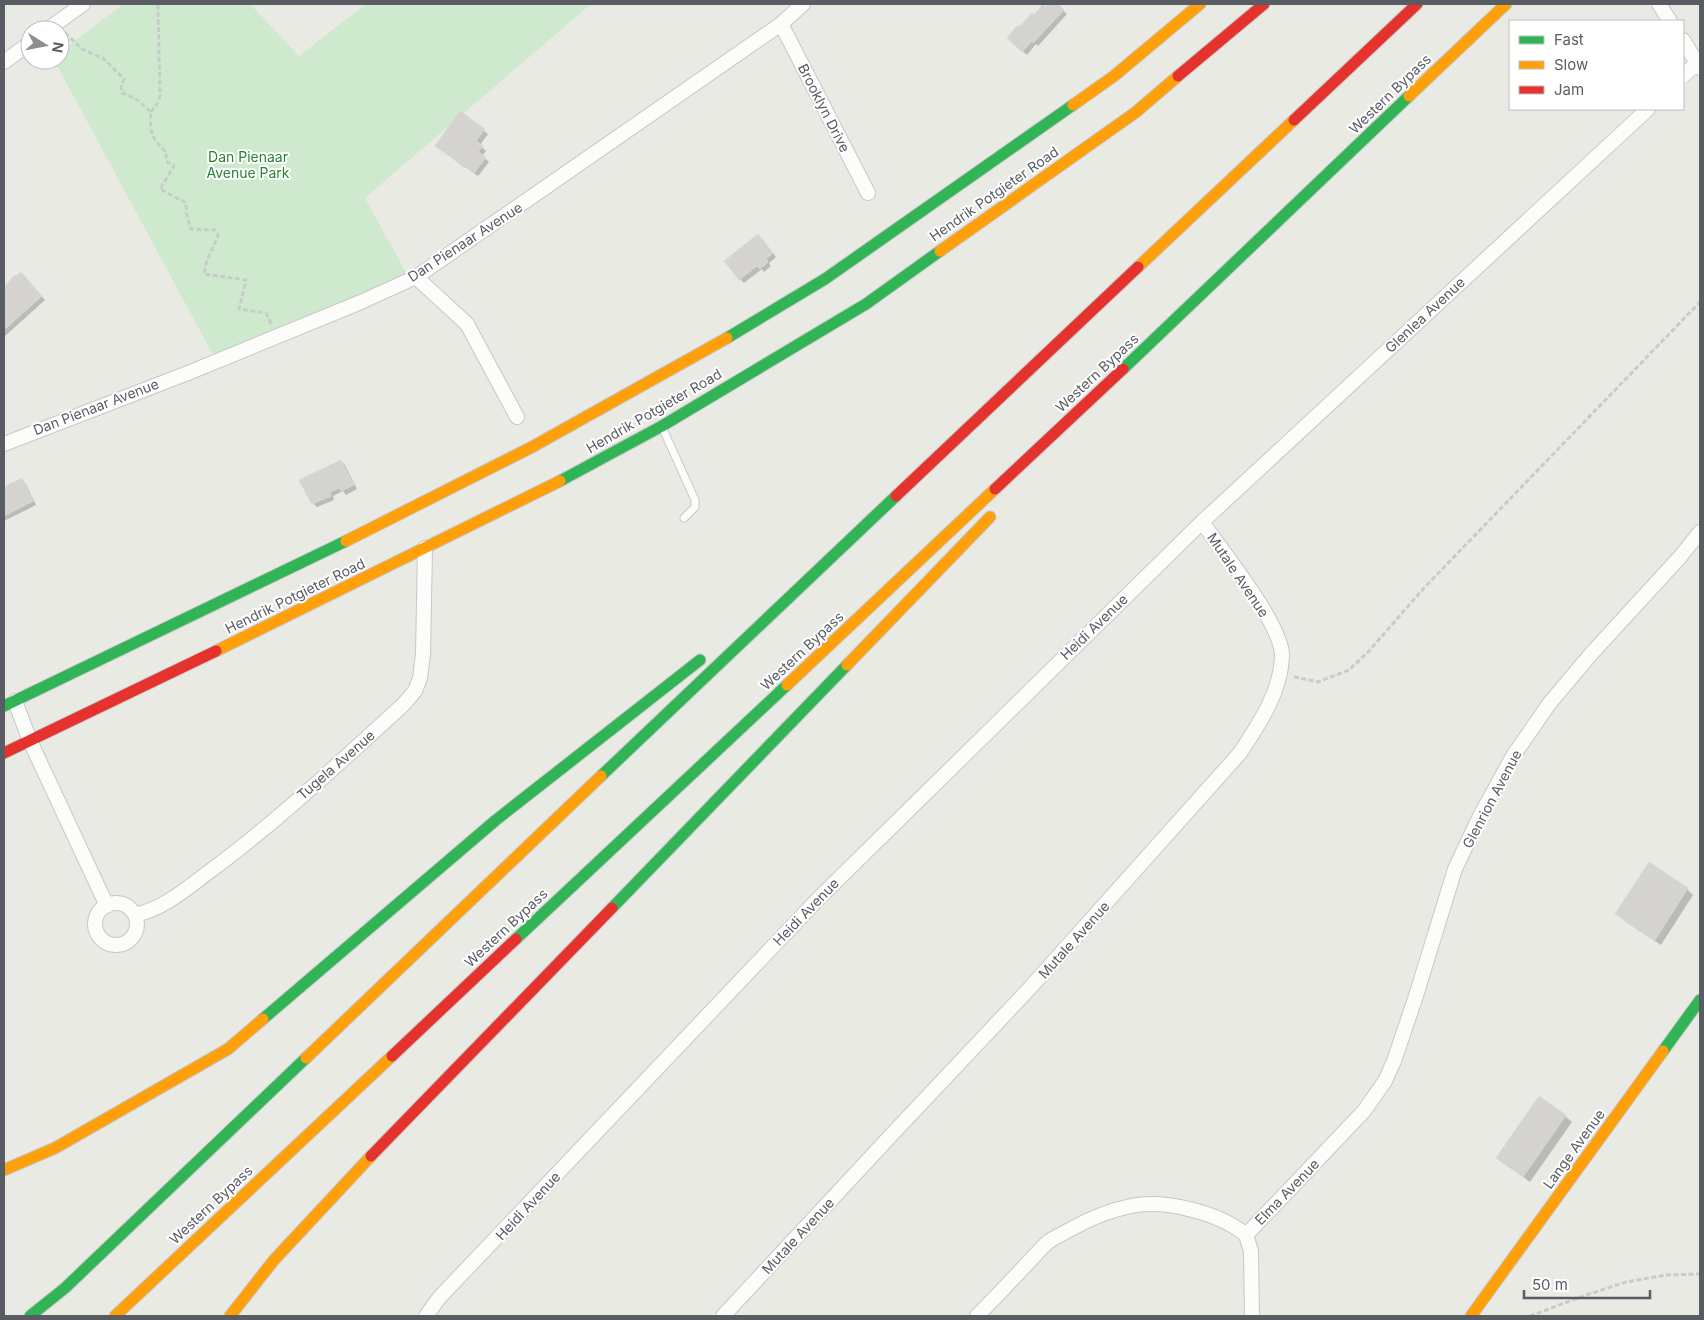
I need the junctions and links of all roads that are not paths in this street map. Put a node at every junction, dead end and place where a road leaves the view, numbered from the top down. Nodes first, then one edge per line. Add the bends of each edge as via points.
1 (83, 4) edge
2 (803, 4) edge
3 (1200, 4) edge
4 (1264, 4) edge
5 (1417, 4) edge
6 (1506, 4) edge
7 (1659, 4) edge
8 (61, 20) edge
9 (1669, 20) edge
10 (781, 24) junction
11 (1684, 42) edge
12 (20, 50) edge
13 (4, 62) edge
14 (1699, 65) edge
15 (1684, 75) edge
16 (1647, 110) edge
17 (868, 192) dead end
18 (416, 277) junction
19 (1186, 310) junction
20 (517, 417) dead end
21 (662, 426) junction
22 (4, 444) edge
23 (1058, 446) dead end
24 (996, 510) dead end
25 (684, 518) dead end
26 (1202, 522) junction
27 (1700, 532) edge
28 (425, 548) junction
29 (820, 567) junction
30 (735, 633) dead end
31 (712, 651) dead end
32 (9, 704) edge
33 (30, 741) junction
34 (4, 753) edge
35 (107, 906) junction
36 (135, 915) junction
37 (1700, 1000) edge
38 (1364, 1112) joint
39 (4, 1170) edge
40 (1246, 1235) junction
41 (30, 1316) edge
42 (115, 1316) edge
43 (230, 1316) edge
44 (426, 1316) edge
45 (723, 1316) edge
46 (977, 1316) edge
47 (1252, 1316) edge
48 (1471, 1316) edge

1 - 8 street
2 - 10 street, Dan Pienaar Avenue
3 - 32 main road, Hendrik Potgieter Road via 1114,76 825,279 717,344 532,447
4 - 21 main road, Hendrik Potgieter Road via 1136,112 866,304
5 - 29 main road
6 - 19 main road, Western Bypass
7 - 9 street
10 - 17 street, Brooklyn Drive
10 - 18 street, Dan Pienaar Avenue
11 - 14 street
12 - 13 street
14 - 15 street
16 - 26 street, Glenlea Avenue
18 - 20 street via 467,324
18 - 22 street, Dan Pienaar Avenue via 278,336
19 - 23 main road
19 - 42 main road, Western Bypass
21 - 25 lane via 695,500 695,507
21 - 28 main road, Hendrik Potgieter Road
24 - 43 main road via 356,1172 247,1291
26 - 44 street, Heidi Avenue via 819,898 439,1298
26 - 45 street, Mutale Avenue via 1276,633 1282,655 1279,674 1260,722 1240,753 1030,989
27 - 38 street, Glenrion Avenue via 1549,704 1513,756 1456,869 1394,1061
28 - 33 main road, Hendrik Potgieter Road
28 - 36 street, Tugela Avenue via 420,678 404,705 239,850 159,908
29 - 30 main road
29 - 41 main road via 72,1281
31 - 39 main road via 496,820 228,1049 55,1148
32 - 33 street
33 - 34 main road, Hendrik Potgieter Road
33 - 35 street
35 - 36 street via 123,904
35 - 36 street via 100,911 95,926 102,940 110,944 117,945 131,939 136,932
37 - 48 main road, Lange Avenue
38 - 40 street, Elma Avenue
40 - 46 street via 1225,1221 1176,1207 1150,1204 1112,1211 1049,1241
40 - 47 street, Elma Avenue via 1251,1251

